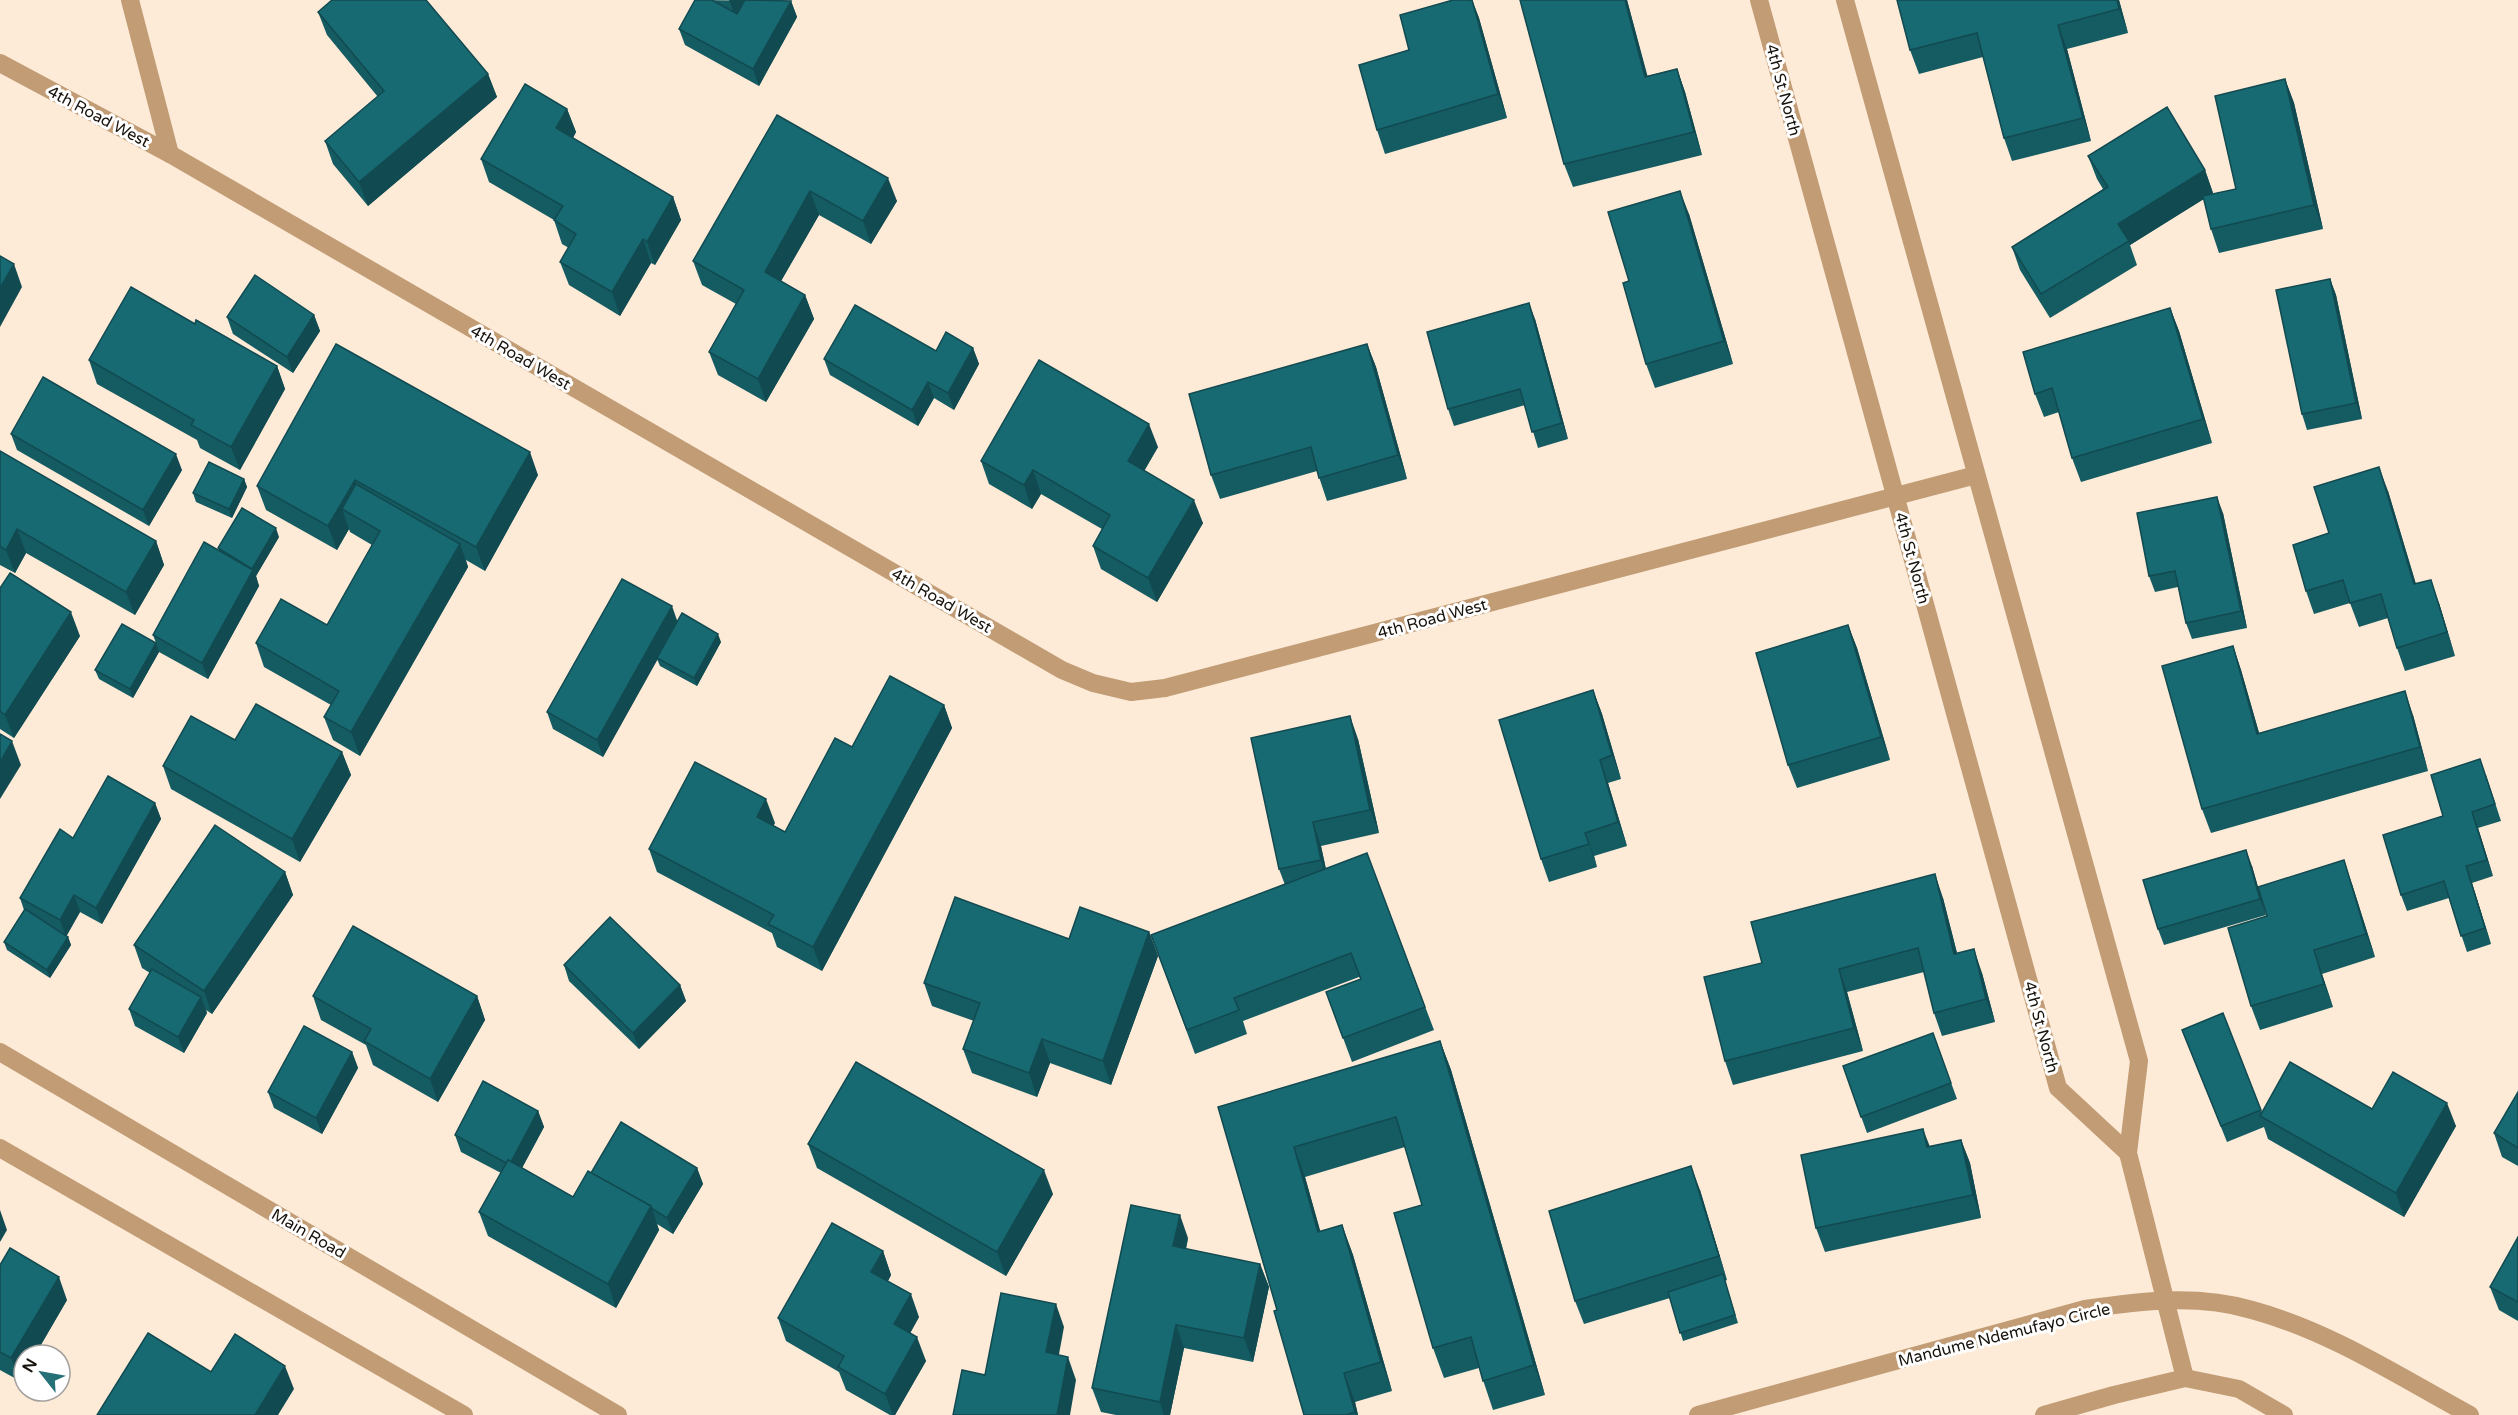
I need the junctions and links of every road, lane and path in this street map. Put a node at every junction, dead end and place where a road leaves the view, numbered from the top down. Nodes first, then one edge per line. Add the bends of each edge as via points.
1 (130, 0) edge
2 (1759, 0) edge
3 (1845, 0) edge
4 (0, 63) edge
5 (170, 154) junction
6 (1976, 475) junction
7 (1895, 495) junction
8 (0, 1052) edge
9 (0, 1148) edge
10 (2128, 1153) junction
11 (2167, 1300) junction
12 (2185, 1378) junction
13 (464, 1415) edge
14 (618, 1415) edge
15 (1698, 1415) edge
16 (2044, 1415) edge
17 (2284, 1415) edge
18 (2470, 1415) edge

1 - 5 street
2 - 7 street, 4th St North
3 - 6 street
4 - 5 street, 4th Road West
5 - 7 street, 4th Road West via 1062,670 1131,692 1165,688
6 - 7 street, 4th Road West
6 - 10 street via 2139,1061
7 - 10 street, 4th St North via 2058,1088
8 - 14 street, Main Road
9 - 13 street
10 - 11 street
11 - 12 street
11 - 15 street, Mandume Ndemufayo Circle via 2085,1309
11 - 18 street, Mandume Ndemufayo Circle via 2251,1309 2316,1332
12 - 16 street
12 - 17 street via 2239,1389

